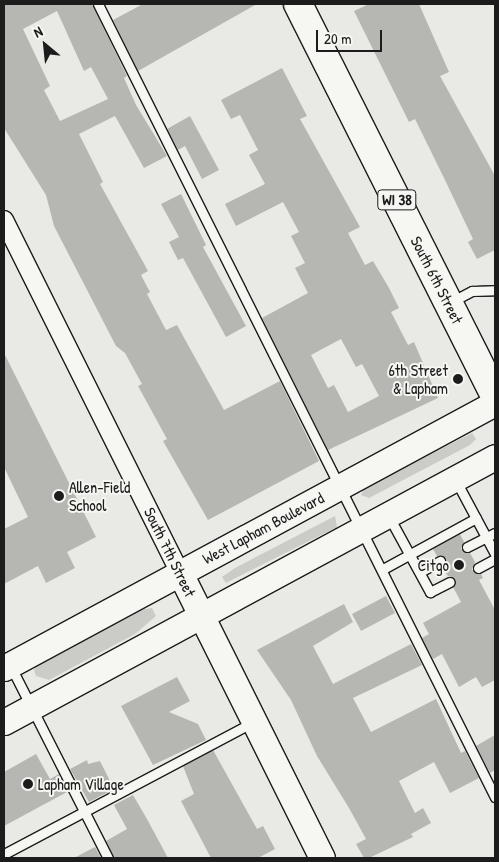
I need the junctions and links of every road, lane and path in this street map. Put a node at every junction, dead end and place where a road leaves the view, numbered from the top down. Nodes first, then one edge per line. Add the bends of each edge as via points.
1 (98, 4) edge
2 (298, 4) edge
3 (4, 220) edge
4 (495, 290) edge
5 (449, 304) junction
6 (495, 396) edge
7 (495, 403) edge
8 (495, 457) edge
9 (455, 479) junction
10 (341, 486) junction
11 (388, 515) junction
12 (476, 518) junction
13 (362, 529) junction
14 (495, 533) edge
15 (486, 537) junction
16 (467, 547) dead end
17 (410, 554) junction
18 (495, 554) edge
19 (495, 559) edge
20 (440, 561) dead end
21 (478, 568) dead end
22 (382, 569) junction
23 (420, 572) junction
24 (180, 573) junction
25 (450, 582) dead end
26 (200, 615) junction
27 (7, 666) edge
28 (31, 707) junction
29 (4, 722) edge
30 (254, 722) junction
31 (495, 797) edge
32 (84, 811) junction
33 (4, 854) edge
34 (108, 858) edge
35 (322, 858) edge

1 - 10 lane
2 - 5 main road, South 6th Street / WI 38
3 - 24 street, South 7th Street
4 - 5 lane via 472,292
5 - 6 main road, South 6th Street / WI 38
7 - 10 street, West Lapham Boulevard
8 - 9 street
9 - 11 street
9 - 12 lane
10 - 13 lane
10 - 24 street, West Lapham Boulevard
11 - 13 street
11 - 17 lane
12 - 15 lane
12 - 17 lane
13 - 22 lane
13 - 26 street
14 - 15 lane
15 - 16 lane
15 - 18 lane
17 - 22 lane
17 - 23 lane
19 - 21 lane
20 - 23 lane
22 - 31 lane
23 - 25 lane via 430,592
24 - 26 street, South 7th Street
24 - 27 street, West Lapham Boulevard
26 - 28 street
26 - 30 street, South 7th Street
27 - 28 lane
28 - 29 street
28 - 32 lane
30 - 32 lane
30 - 35 street, South 7th Street
32 - 33 lane
32 - 34 lane

